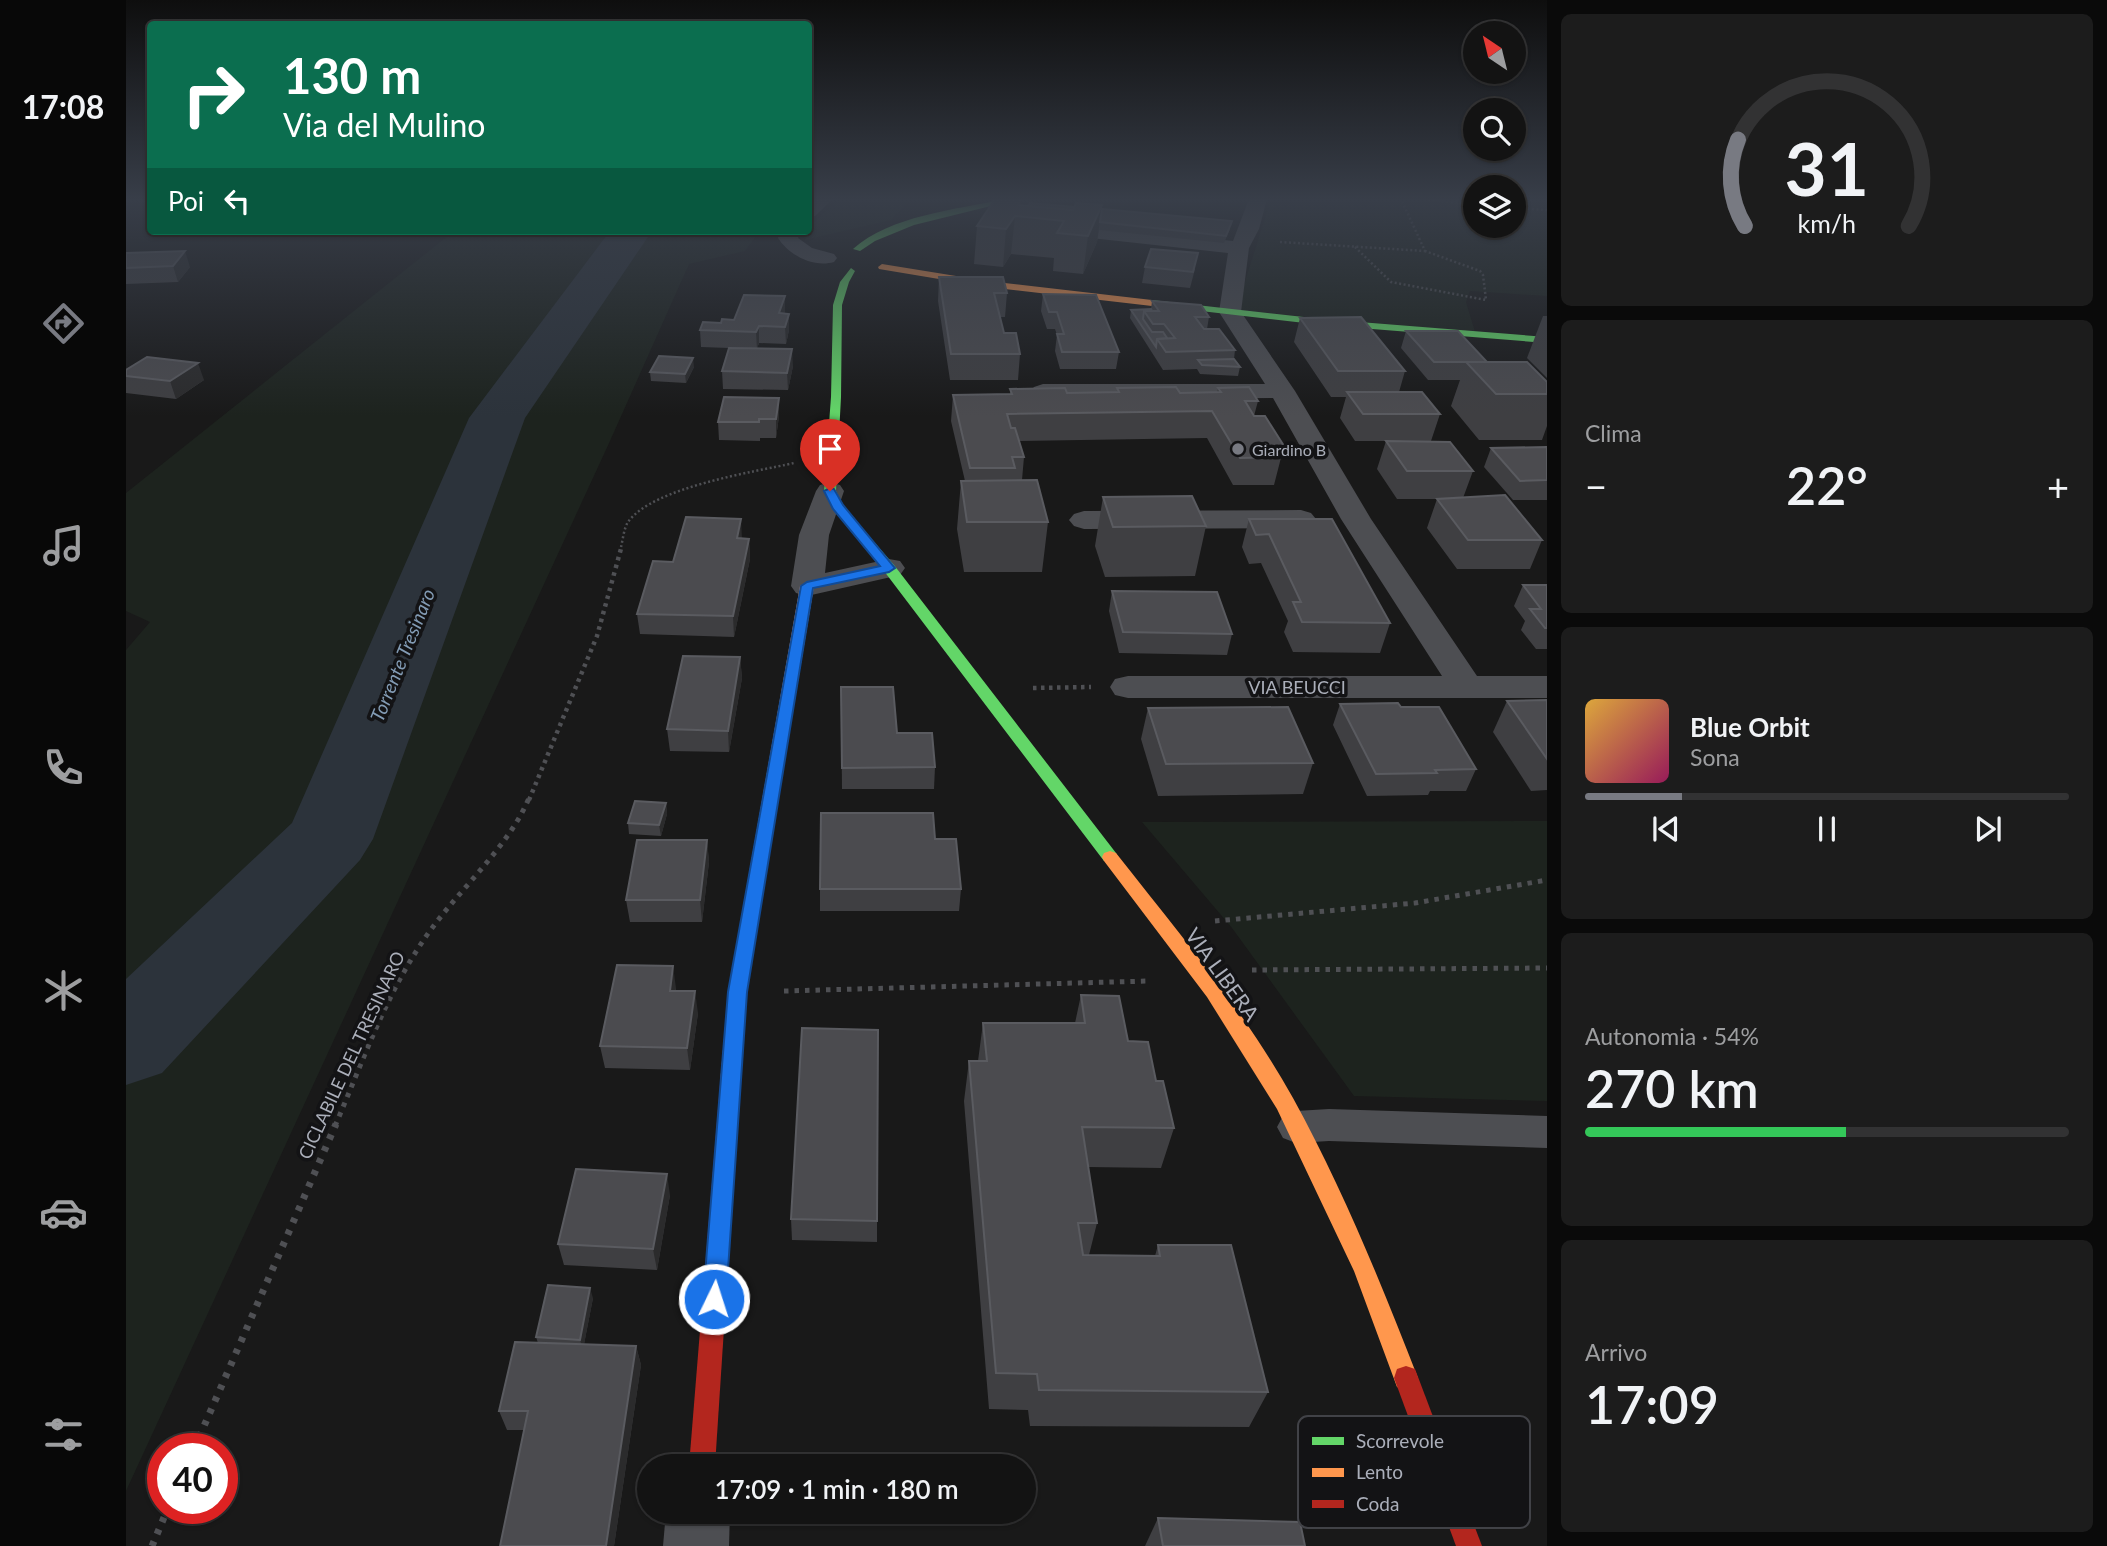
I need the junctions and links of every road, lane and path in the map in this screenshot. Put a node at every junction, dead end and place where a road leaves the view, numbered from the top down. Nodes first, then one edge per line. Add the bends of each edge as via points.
1 (851, 271) edge
2 (908, 271) edge
3 (1238, 271) edge
4 (1380, 271) edge
5 (1480, 271) edge
6 (1230, 312) junction
7 (1547, 340) edge
8 (1282, 391) junction
9 (1044, 392) edge
10 (796, 462) dead end
11 (830, 491) junction
12 (1356, 519) junction
13 (1084, 520) dead end
14 (889, 568) junction
15 (807, 586) junction
16 (1128, 687) joint
17 (1466, 687) junction
18 (1547, 687) edge
19 (980, 689) junction
20 (1547, 880) edge
21 (1211, 922) dead end
22 (1547, 968) edge
23 (1250, 970) dead end
24 (1160, 981) dead end
25 (737, 992) junction
26 (1296, 1127) junction
27 (1547, 1132) edge
28 (1420, 1416) edge
29 (201, 1433) edge
30 (703, 1454) edge
31 (161, 1524) edge
32 (697, 1524) edge
33 (1462, 1528) edge
34 (152, 1546) edge
35 (696, 1546) edge
36 (1469, 1546) edge

1 - 11 street via 843,281 836,315
2 - 6 street
3 - 6 street
4 - 5 path via 1391,282 1486,300
6 - 7 street
6 - 8 street
8 - 9 street
8 - 12 street
10 - 29 path, CICLABILE DEL TRESINARO via 664,496 632,514 597,636 524,811 418,948 390,1000
11 - 14 street, VIA LIBERA
11 - 15 street via 814,535
12 - 13 street
12 - 17 street
14 - 15 street
14 - 19 street, VIA LIBERA
15 - 25 street
16 - 17 street, VIA BEUCCI
16 - 19 path
17 - 18 street, VIA BEUCCI
19 - 26 street, VIA LIBERA via 1214,992
20 - 21 path via 1415,903
22 - 23 path
24 - 25 path
25 - 30 street
26 - 27 lane
26 - 28 street, VIA LIBERA via 1364,1269
31 - 34 path
32 - 35 street
33 - 36 street, VIA LIBERA

